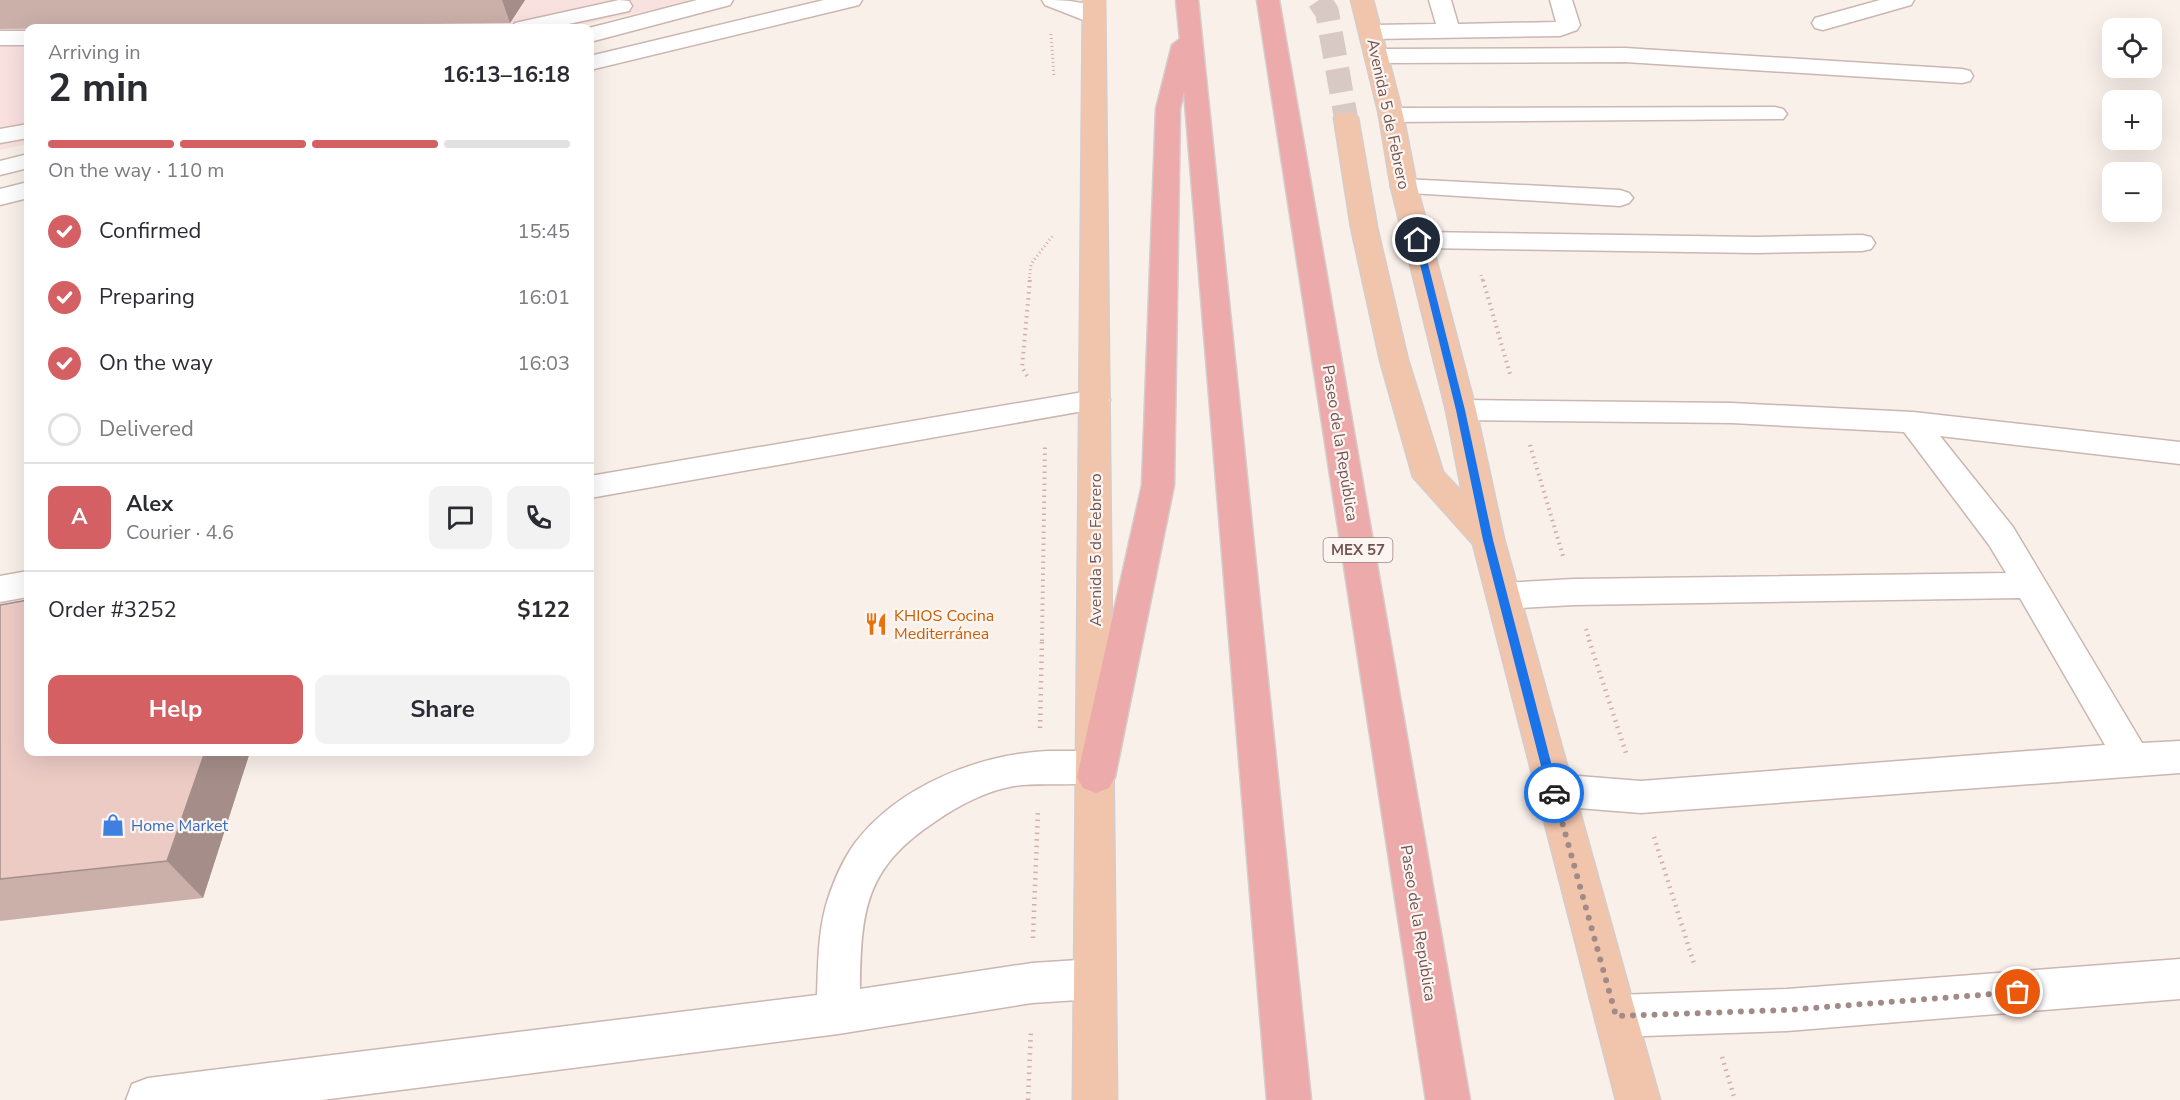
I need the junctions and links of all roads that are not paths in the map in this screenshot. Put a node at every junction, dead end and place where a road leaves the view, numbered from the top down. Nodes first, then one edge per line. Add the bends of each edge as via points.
1 (648, 0) edge
2 (722, 0) edge
3 (851, 0) edge
4 (1053, 0) edge
5 (1268, 0) edge
6 (1362, 0) edge
7 (1440, 0) edge
8 (1561, 0) edge
9 (1903, 0) edge
10 (1094, 8) edge
11 (1188, 10) edge
12 (1823, 23) dead end
13 (541, 24) edge
14 (1449, 31) junction
15 (594, 34) edge
16 (0, 38) edge
17 (24, 38) edge
18 (1374, 44) junction
19 (594, 62) edge
20 (1962, 76) dead end
21 (1775, 114) dead end
22 (1390, 115) junction
23 (1346, 118) tunnel mouth
24 (24, 132) edge
25 (0, 136) edge
26 (24, 162) edge
27 (0, 168) edge
28 (1404, 187) junction
29 (24, 191) edge
30 (0, 197) edge
31 (1620, 198) dead end
32 (1418, 240) junction
33 (1862, 243) dead end
34 (1095, 400) junction
35 (1461, 410) junction
36 (1913, 422) junction
37 (2180, 453) edge
38 (594, 487) edge
39 (1488, 540) junction
40 (2030, 585) junction
41 (24, 586) edge
42 (0, 589) edge
43 (1504, 596) junction
44 (2180, 758) edge
45 (2132, 759) junction
46 (1096, 772) junction
47 (1553, 790) junction
48 (1094, 979) junction
49 (2180, 979) edge
50 (838, 1013) junction
51 (1616, 1016) junction
52 (148, 1100) edge
53 (1095, 1100) edge
54 (1289, 1100) edge
55 (1448, 1100) edge
56 (1638, 1100) edge

1 - 13 street
2 - 15 street
3 - 19 street
4 - 10 street
5 - 55 highway, Paseo de la República / MEX 57
6 - 18 main road, Avenida 5 de Febrero
7 - 14 street
8 - 14 street via 1569,25 1560,29
9 - 12 street
10 - 34 main road, Avenida 5 de Febrero
11 - 46 highway via 1168,110 1158,484
11 - 54 highway
14 - 18 street
16 - 17 street
18 - 20 street
18 - 22 main road, Avenida 5 de Febrero
21 - 22 street
22 - 28 main road, Avenida 5 de Febrero
23 - 39 main road via 1364,227 1394,360 1429,477
24 - 25 street
26 - 27 street
28 - 31 street
28 - 32 main road, Avenida 5 de Febrero
29 - 30 street
32 - 33 street
32 - 35 main road, Avenida 5 de Febrero
34 - 38 street
34 - 46 main road, Avenida 5 de Febrero
35 - 36 street via 1732,413
35 - 39 main road, Avenida 5 de Febrero
36 - 37 street
36 - 40 street via 2001,536
39 - 43 main road, Avenida 5 de Febrero
40 - 43 street
40 - 45 street
41 - 42 street
43 - 47 main road, Avenida 5 de Febrero
44 - 45 street
45 - 47 street via 1641,796
46 - 48 main road, Avenida 5 de Febrero
46 - 50 street via 1039,768 1000,773 934,800 898,826 869,855 849,897 842,938
47 - 51 main road, Avenida 5 de Febrero
48 - 50 street via 1032,983
48 - 53 main road, Avenida 5 de Febrero
49 - 51 street via 1787,1010
50 - 52 street
51 - 56 main road, Avenida 5 de Febrero

